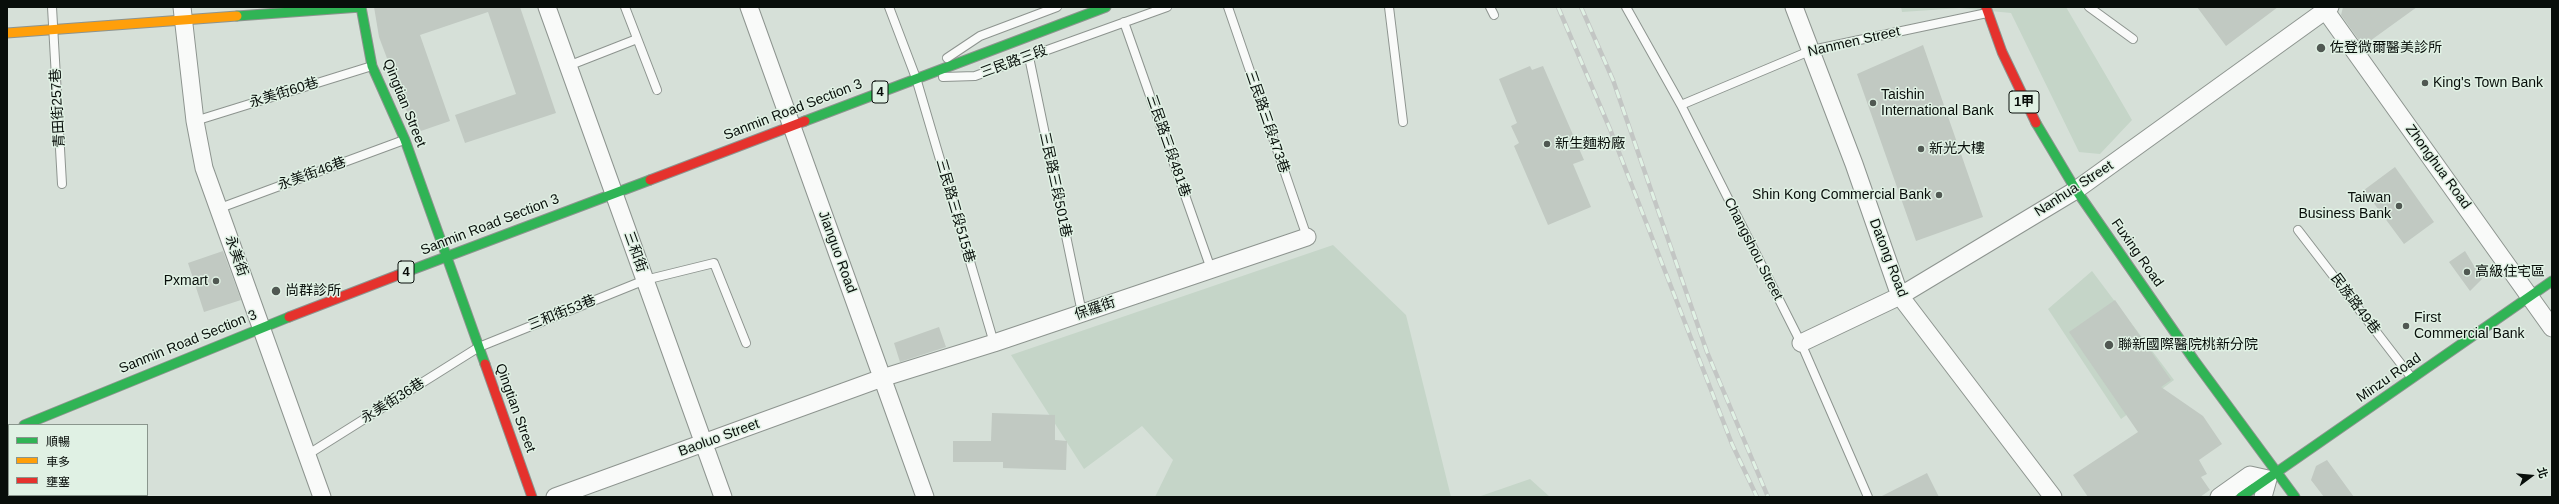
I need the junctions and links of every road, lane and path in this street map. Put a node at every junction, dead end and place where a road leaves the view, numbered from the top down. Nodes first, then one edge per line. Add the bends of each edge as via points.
1 (52, 7) edge
2 (547, 7) edge
3 (625, 7) edge
4 (750, 7) edge
5 (889, 7) edge
6 (1057, 7) edge
7 (1106, 7) edge
8 (1167, 7) edge
9 (1228, 7) edge
10 (1389, 7) edge
11 (1490, 7) edge
12 (1626, 7) edge
13 (1794, 7) edge
14 (2089, 7) edge
15 (2326, 8) edge
16 (1987, 10) edge
17 (183, 14) edge
18 (1494, 15) dead end
19 (1124, 22) junction
20 (53, 31) junction
21 (7, 33) edge
22 (637, 39) junction
23 (2133, 39) dead end
24 (1812, 50) junction
25 (1029, 57) junction
26 (372, 66) junction
27 (568, 66) junction
28 (916, 78) junction
29 (657, 90) dead end
30 (1681, 105) junction
31 (195, 121) junction
32 (1403, 122) dead end
33 (791, 126) junction
34 (405, 140) junction
35 (62, 184) dead end
36 (2076, 190) junction
37 (614, 193) junction
38 (220, 208) junction
39 (2298, 230) dead end
40 (1307, 237) joint
41 (446, 257) junction
42 (1211, 269) junction
43 (645, 280) junction
44 (2552, 281) edge
45 (1900, 296) junction
46 (2530, 297) junction
47 (1082, 313) junction
48 (262, 327) junction
49 (2552, 328) edge
50 (746, 343) dead end
51 (994, 343) junction
52 (1801, 343) junction
53 (478, 347) junction
54 (882, 378) junction
55 (2411, 378) junction
56 (26, 424) edge
57 (704, 443) junction
58 (307, 455) junction
59 (2273, 476) junction
60 (322, 497) edge
61 (532, 497) edge
62 (556, 497) edge
63 (723, 497) edge
64 (925, 497) edge
65 (1868, 497) edge
66 (2053, 497) edge
67 (2219, 497) edge
68 (2242, 497) edge
69 (2263, 497) edge
70 (2295, 497) edge

1 - 20 lane, 青田街257巷
2 - 27 street, 三和街
3 - 22 lane
4 - 33 street, Jianguo Road
5 - 28 lane, 三民路三段515巷
6 - 28 lane via 980,36
7 - 28 main road, Sanmin Road Section 3 / 4
8 - 19 lane, 三民路三段
9 - 40 lane, 三民路三段473巷
10 - 32 lane
11 - 18 lane
12 - 30 lane, Changshou Street
13 - 24 street, Datong Road
14 - 23 lane
15 - 36 street, Nanhua Street
15 - 46 street, Zhonghua Road
16 - 24 lane, Nanmen Street
16 - 36 main road, Fuxing Road / 1甲 via 2026,106
17 - 20 main road, Qingtian Street
17 - 26 main road, Qingtian Street via 361,7
17 - 31 street, 永美街
19 - 25 lane, 三民路三段
19 - 42 lane, 三民路三段481巷
20 - 21 main road, Qingtian Street
20 - 35 lane, 青田街257巷
22 - 27 lane
22 - 29 lane
24 - 30 lane, Nanmen Street
24 - 45 street, Datong Road
25 - 28 lane, 三民路三段 via 975,76
25 - 47 lane, 三民路三段501巷
26 - 31 lane, 永美街60巷
26 - 34 main road, Qingtian Street
27 - 37 street, 三和街
28 - 33 main road, Sanmin Road Section 3 / 4
28 - 51 lane, 三民路三段515巷
30 - 52 lane, Changshou Street
31 - 38 street, 永美街 via 204,168
33 - 37 main road, Sanmin Road Section 3 / 4
33 - 54 street, Jianguo Road
34 - 38 lane, 永美街46巷
34 - 41 main road, Qingtian Street
36 - 45 street, Nanhua Street
36 - 59 main road, Fuxing Road / 1甲
37 - 41 main road, Sanmin Road Section 3 / 4
37 - 43 street, 三和街
38 - 48 street, 永美街
39 - 55 lane, 民族路49巷
40 - 42 street, 保羅街
41 - 48 main road, Sanmin Road Section 3 / 4
41 - 53 main road, Qingtian Street
42 - 47 street, 保羅街
43 - 50 lane, 三和街53巷 via 714,263
43 - 53 lane, 三和街53巷
43 - 57 street, 三和街
44 - 46 main road, Minzu Road
45 - 52 street, Nanhua Street
45 - 66 street, Datong Road
46 - 49 street, Zhonghua Road
46 - 55 main road, Minzu Road
47 - 51 street, 保羅街
48 - 56 main road, Sanmin Road Section 3 / 4
48 - 58 street, 永美街
51 - 54 street, 保羅街
52 - 65 lane, Changshou Street
53 - 58 lane, 永美街36巷
53 - 61 main road, Qingtian Street
54 - 57 street, Baoluo Street
54 - 64 street, Jianguo Road
55 - 59 main road, Minzu Road
57 - 62 street, Baoluo Street
57 - 63 street, 三和街
58 - 60 street, 永美街
59 - 67 street via 2250,475
59 - 68 main road, Minzu Road
59 - 69 street
59 - 70 main road, Fuxing Road / 1甲

